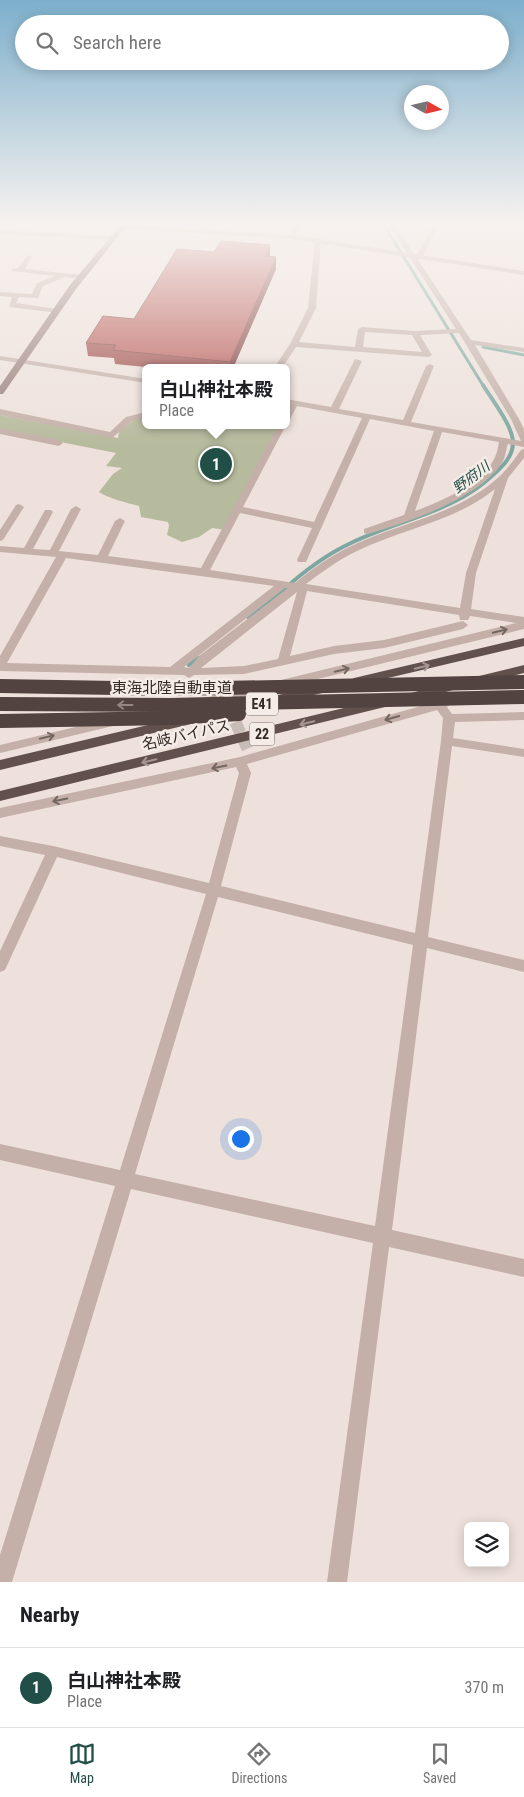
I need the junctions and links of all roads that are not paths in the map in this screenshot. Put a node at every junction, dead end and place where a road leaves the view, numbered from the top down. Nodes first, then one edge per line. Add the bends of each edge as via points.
1 (15, 299) edge
2 (65, 299) edge
3 (313, 299) edge
4 (439, 299) edge
5 (56, 311) junction
6 (457, 331) junction
7 (415, 333) junction
8 (467, 342) junction
9 (294, 344) junction
10 (359, 349) junction
11 (524, 350) edge
12 (0, 358) edge
13 (21, 361) junction
14 (358, 362) dead end
15 (281, 364) edge
16 (430, 366) dead end
17 (142, 380) edge
18 (0, 392) edge
19 (290, 403) edge
20 (334, 410) junction
21 (0, 412) edge
22 (142, 416) edge
23 (367, 416) junction
24 (406, 424) junction
25 (280, 429) edge
26 (439, 429) junction
27 (0, 431) edge
28 (506, 441) junction
29 (59, 443) dead end
30 (523, 444) edge
31 (504, 477) junction
32 (19, 507) dead end
33 (76, 509) dead end
34 (237, 509) junction
35 (48, 512) dead end
36 (408, 518) junction
37 (120, 521) dead end
38 (317, 526) junction
39 (367, 531) dead end
40 (0, 538) edge
41 (0, 549) edge
42 (26, 551) junction
43 (58, 554) junction
44 (102, 558) junction
45 (302, 560) dead end
46 (204, 572) junction
47 (292, 586) junction
48 (465, 612) junction
49 (524, 623) edge
50 (463, 625) junction
51 (468, 638) junction
52 (524, 642) edge
53 (283, 661) junction
54 (0, 666) edge
55 (524, 669) edge
56 (174, 670) junction
57 (189, 674) junction
58 (162, 678) dead end
59 (524, 683) edge
60 (0, 686) edge
61 (517, 697) edge
62 (0, 704) edge
63 (439, 704) junction
64 (524, 716) edge
65 (449, 718) junction
66 (0, 721) edge
67 (447, 740) junction
68 (0, 749) edge
69 (524, 753) edge
70 (248, 758) junction
71 (0, 765) edge
72 (0, 796) edge
73 (0, 813) edge
74 (0, 841) edge
75 (54, 851) junction
76 (214, 890) junction
77 (422, 942) junction
78 (0, 966) edge
79 (524, 966) edge
80 (0, 1152) edge
81 (124, 1180) junction
82 (383, 1236) junction
83 (524, 1268) edge
84 (2, 1582) edge
85 (337, 1582) edge

1 - 5 street via 12,304
2 - 5 main road
3 - 9 street via 312,308
4 - 6 street
5 - 13 main road
6 - 7 street
6 - 8 street
7 - 10 street via 362,329
7 - 10 street via 428,355
8 - 11 street
8 - 30 street via 515,419
9 - 10 street
9 - 15 street
12 - 13 street
13 - 17 street
13 - 18 main road
14 - 20 street
16 - 24 street
19 - 20 street
20 - 23 street
21 - 22 street via 112,435 130,419
23 - 24 street
23 - 38 street
24 - 26 street
25 - 34 street
26 - 28 street
26 - 36 street
27 - 29 street
28 - 30 street
28 - 36 street via 499,459 483,478 444,505
30 - 31 street via 514,469
31 - 47 street via 454,511 347,550
31 - 48 street via 471,573
32 - 40 street
33 - 43 street
34 - 38 street
34 - 46 street
35 - 42 street
36 - 39 street
37 - 44 street
38 - 45 street
41 - 42 street
42 - 43 street
43 - 44 street
43 - 54 street
44 - 46 street
46 - 47 street
47 - 48 street
47 - 53 street
47 - 56 street
47 - 57 street
48 - 49 street
48 - 50 street
51 -> 49 street
50 - 51 street
50 - 53 street via 384,644
68 -> 51 street
71 -> 52 highway, 名岐バイパス / 22
53 - 57 street via 216,677
54 - 56 street
55 -> 72 highway, 名岐バイパス / 22
56 - 57 street
56 - 58 street
59 - 60 highway, 東海北陸自動車道 / E41, bridge via 174,689
59 - 63 street
61 -> 62 highway, 東海北陸自動車道 / E41, bridge via 170,705
61 - 66 highway, bridge via 173,718
63 - 65 street
63 -> 70 street
64 - 65 street
65 - 67 street
67 - 69 street
67 - 77 street
70 -> 73 street
70 - 76 street
74 - 75 street
75 - 76 street
75 - 78 street
76 - 77 street
76 - 81 street
77 - 79 street
77 - 82 street
80 - 81 street
81 - 82 street
81 - 84 street
82 - 83 street
82 - 85 street

